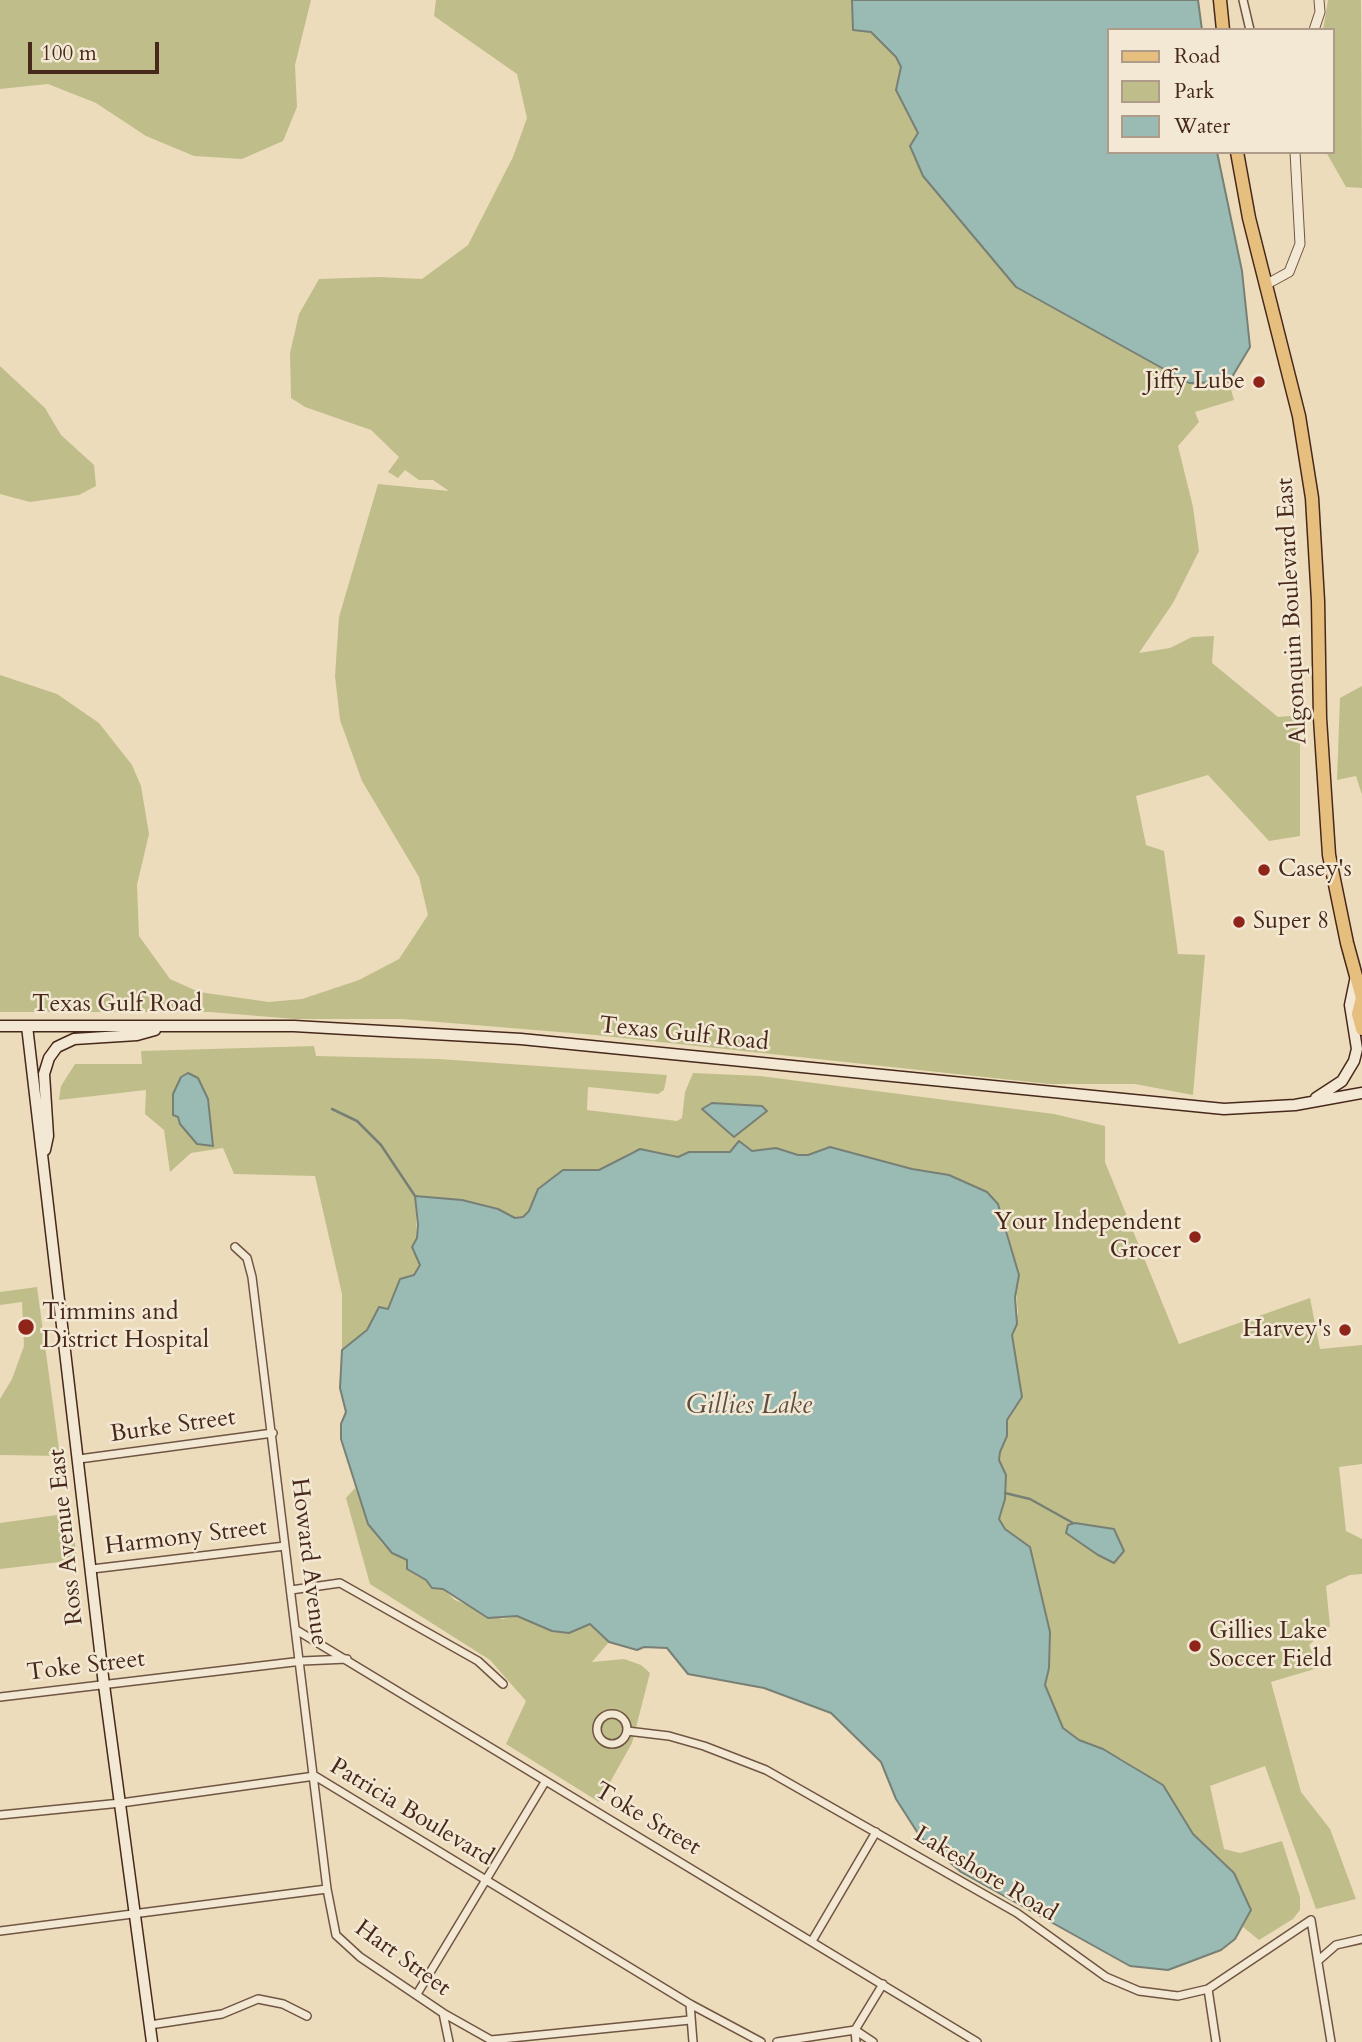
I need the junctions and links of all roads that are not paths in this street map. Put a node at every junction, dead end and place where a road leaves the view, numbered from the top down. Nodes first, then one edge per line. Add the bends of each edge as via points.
1 (1220, 0) edge
2 (1243, 0) edge
3 (1319, 0) edge
4 (1223, 28) edge
5 (1250, 28) edge
6 (1315, 28) edge
7 (1237, 154) edge
8 (1295, 154) edge
9 (1267, 284) junction
10 (1356, 976) junction
11 (1362, 999) edge
12 (0, 1026) edge
13 (27, 1026) junction
14 (168, 1026) junction
15 (1362, 1029) edge
16 (1362, 1093) edge
17 (1311, 1102) junction
18 (43, 1161) junction
19 (235, 1247) dead end
20 (273, 1433) junction
21 (79, 1460) junction
22 (285, 1546) junction
23 (92, 1569) junction
24 (292, 1590) junction
25 (298, 1631) junction
26 (347, 1659) junction
27 (302, 1661) junction
28 (503, 1684) dead end
29 (104, 1685) junction
30 (0, 1697) edge
31 (627, 1731) junction
32 (315, 1776) junction
33 (545, 1782) junction
34 (121, 1803) junction
35 (0, 1815) edge
36 (876, 1832) junction
37 (484, 1879) junction
38 (327, 1889) junction
39 (137, 1914) junction
40 (0, 1931) edge
41 (1362, 1939) edge
42 (812, 1941) junction
43 (1320, 1959) junction
44 (883, 1984) junction
45 (1208, 1989) junction
46 (417, 1994) junction
47 (690, 2004) junction
48 (443, 2013) junction
49 (307, 2016) dead end
50 (690, 2020) junction
51 (150, 2025) junction
52 (855, 2030) junction
53 (152, 2042) edge
54 (449, 2042) edge
55 (693, 2042) edge
56 (761, 2042) edge
57 (777, 2042) edge
58 (856, 2042) edge
59 (873, 2042) edge
60 (977, 2042) edge
61 (1216, 2042) edge
62 (1331, 2042) edge

1 - 4 main road
2 - 5 street
3 - 6 street
7 - 9 main road, Algonquin Boulevard East
8 - 9 street via 1300,244 1289,272
9 - 10 main road, Algonquin Boulevard East via 1299,416 1312,498 1329,855
10 - 11 main road, Algonquin Boulevard East
10 - 17 main road via 1350,1005 1354,1061 1342,1082
11 - 15 main road, Algonquin Boulevard East via 1358,1014
12 - 13 main road, Texas Gulf Road
13 - 14 main road, Texas Gulf Road
13 - 18 main road, Ross Avenue East
14 - 17 main road, Texas Gulf Road via 294,1026 521,1040 1224,1109
14 - 18 main road via 137,1035 74,1039 57,1047 44,1074 48,1136
16 - 17 main road, Texas Gulf Road
18 - 21 main road, Ross Avenue East
19 - 20 street, Howard Avenue via 247,1258 252,1277
20 - 21 street, Burke Street
20 - 22 street, Howard Avenue
21 - 23 main road, Ross Avenue East
22 - 23 street, Harmony Street
22 - 24 street, Howard Avenue
23 - 29 main road, Ross Avenue East
24 - 25 street, Howard Avenue
24 - 28 street via 340,1583 478,1661
25 - 26 street, Toke Street
25 - 27 street, Howard Avenue
26 - 27 street, Toke Street
26 - 33 street, Toke Street
27 - 29 street, Toke Street
27 - 32 street, Howard Avenue
29 - 30 street, Toke Street
29 - 34 main road, Ross Avenue East
31 - 31 street, Lakeshore Road via 623,1718 615,1714 602,1718 597,1726 599,1736 610,1744 619,1742
31 - 36 street, Lakeshore Road via 669,1737 737,1757
32 - 34 street, Patricia Boulevard
32 - 37 street, Patricia Boulevard
32 - 38 street, Howard Avenue
33 - 37 street
33 - 42 street, Toke Street
34 - 35 street, Patricia Boulevard
34 - 39 main road, Ross Avenue East
36 - 42 street
36 - 45 street, Lakeshore Road via 1017,1913 1106,1976 1159,1996
37 - 46 street
37 - 47 street, Patricia Boulevard
38 - 39 street
38 - 46 street, Hart Street via 336,1935 360,1957
39 - 40 street
39 - 51 main road, Ross Avenue East
41 - 43 street via 1336,1945
42 - 44 street, Toke Street
43 - 45 street, Lakeshore Road via 1311,1920
43 - 62 street
44 - 52 street
44 - 60 street, Toke Street
45 - 61 street
46 - 48 street, Hart Street
47 - 50 street
47 - 56 street, Patricia Boulevard
48 - 50 street, Hart Street via 491,2040
48 - 54 street
49 - 51 street via 258,1999 222,2014
50 - 55 street
51 - 53 main road, Ross Avenue East
52 - 57 street
52 - 58 street
52 - 59 street

